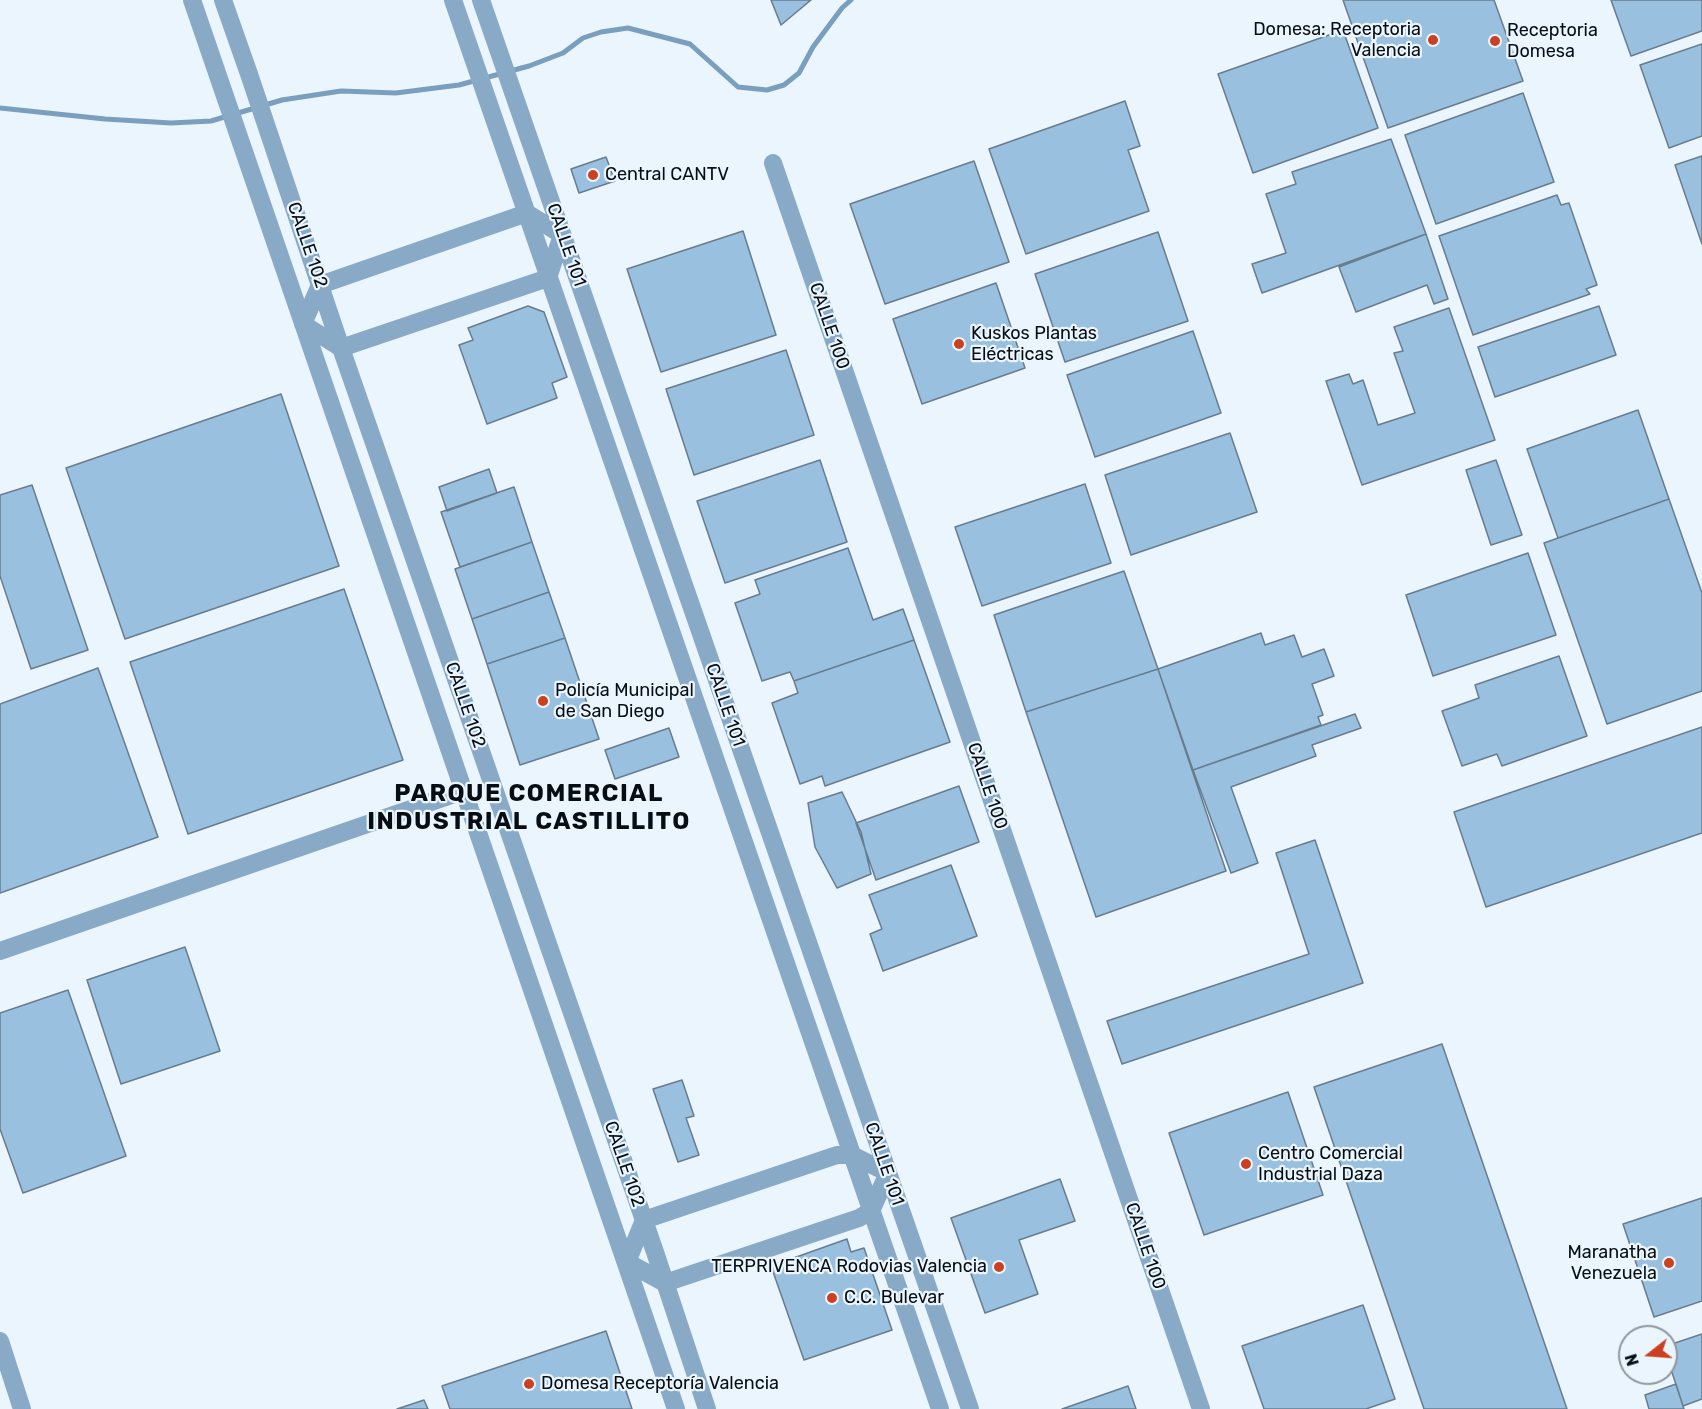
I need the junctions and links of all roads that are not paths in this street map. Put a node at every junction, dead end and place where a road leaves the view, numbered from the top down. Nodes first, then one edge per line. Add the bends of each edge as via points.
1 (192, 0) edge
2 (223, 0) edge
3 (453, 0) edge
4 (481, 0) edge
5 (773, 163) dead end
6 (527, 213) junction
7 (562, 235) junction
8 (548, 278) junction
9 (320, 285) junction
10 (303, 324) junction
11 (341, 348) junction
12 (463, 791) junction
13 (0, 951) edge
14 (852, 1155) junction
15 (888, 1173) junction
16 (871, 1211) junction
17 (644, 1220) junction
18 (627, 1262) junction
19 (665, 1283) junction
20 (0, 1341) edge
21 (22, 1409) edge
22 (676, 1409) edge
23 (707, 1409) edge
24 (940, 1409) edge
25 (970, 1409) edge
26 (1201, 1409) edge

1 - 10 street, CALLE 102
2 - 9 street, CALLE 102
3 - 6 street, CALLE 101
4 - 7 street, CALLE 101
5 - 26 street, CALLE 100
6 - 7 street
6 - 8 street, CALLE 101
6 - 9 street
7 - 8 street
7 - 15 street, CALLE 101
8 - 11 street
8 - 14 street, CALLE 101
9 - 10 street
9 - 11 street, CALLE 102
10 - 11 street
10 - 12 street, CALLE 102
11 - 17 street, CALLE 102
12 - 13 street
12 - 18 street, CALLE 102
14 - 15 street
14 - 16 street, CALLE 101
14 - 17 street via 837,1155
15 - 16 street
15 - 25 street, CALLE 101
16 - 19 street
16 - 24 street, CALLE 101
17 - 18 street
17 - 19 street, CALLE 102
18 - 19 street
18 - 22 street, CALLE 102
19 - 23 street, CALLE 102
20 - 21 street

